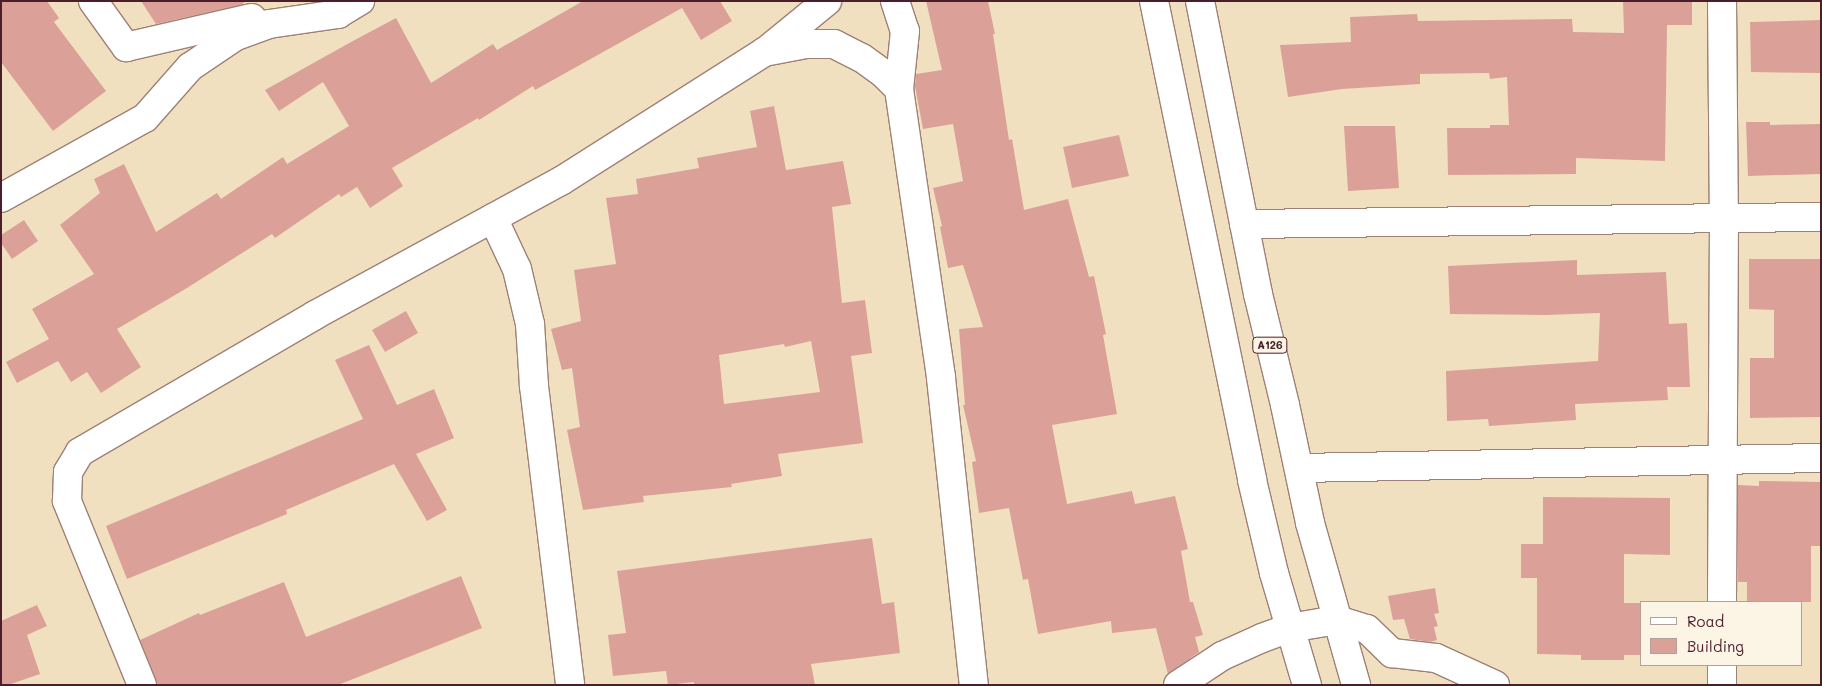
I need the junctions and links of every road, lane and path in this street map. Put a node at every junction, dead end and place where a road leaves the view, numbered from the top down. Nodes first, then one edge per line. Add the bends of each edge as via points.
1 (93, 1) edge
2 (827, 1) edge
3 (895, 1) edge
4 (1154, 1) edge
5 (1200, 1) edge
6 (1722, 1) edge
7 (349, 8) edge
8 (764, 52) junction
9 (899, 89) junction
10 (1, 198) edge
11 (1821, 217) edge
12 (493, 218) junction
13 (1724, 218) junction
14 (1244, 224) junction
15 (1721, 458) junction
16 (1821, 458) edge
17 (1299, 468) junction
18 (1722, 601) edge
19 (1337, 620) junction
20 (1290, 628) junction
21 (1722, 666) edge
22 (142, 685) edge
23 (570, 685) edge
24 (974, 685) edge
25 (1178, 685) edge
26 (1307, 685) edge
27 (1356, 685) edge
28 (1495, 685) edge
29 (1722, 685) edge

1 - 7 main road via 126,47 285,10
2 - 8 main road
3 - 9 main road via 904,31
4 - 20 main road via 1252,480
5 - 14 main road, A126
6 - 13 main road
7 - 10 main road via 269,24 236,36 190,67 145,118
8 - 9 main road via 806,44 834,44 862,58
8 - 12 main road via 562,181
9 - 24 main road via 941,378
11 - 13 main road
12 - 22 main road via 315,315 80,452 68,472 67,501
12 - 23 main road via 517,268 530,324 534,386
13 - 14 main road
13 - 15 main road
14 - 17 main road, A126
15 - 16 main road
15 - 17 main road
15 - 18 main road
17 - 19 main road, A126 via 1310,523
19 - 20 main road
19 - 27 main road, A126
19 - 28 main road via 1367,629 1392,653 1436,658
20 - 25 main road via 1222,656
20 - 26 main road
21 - 29 main road

